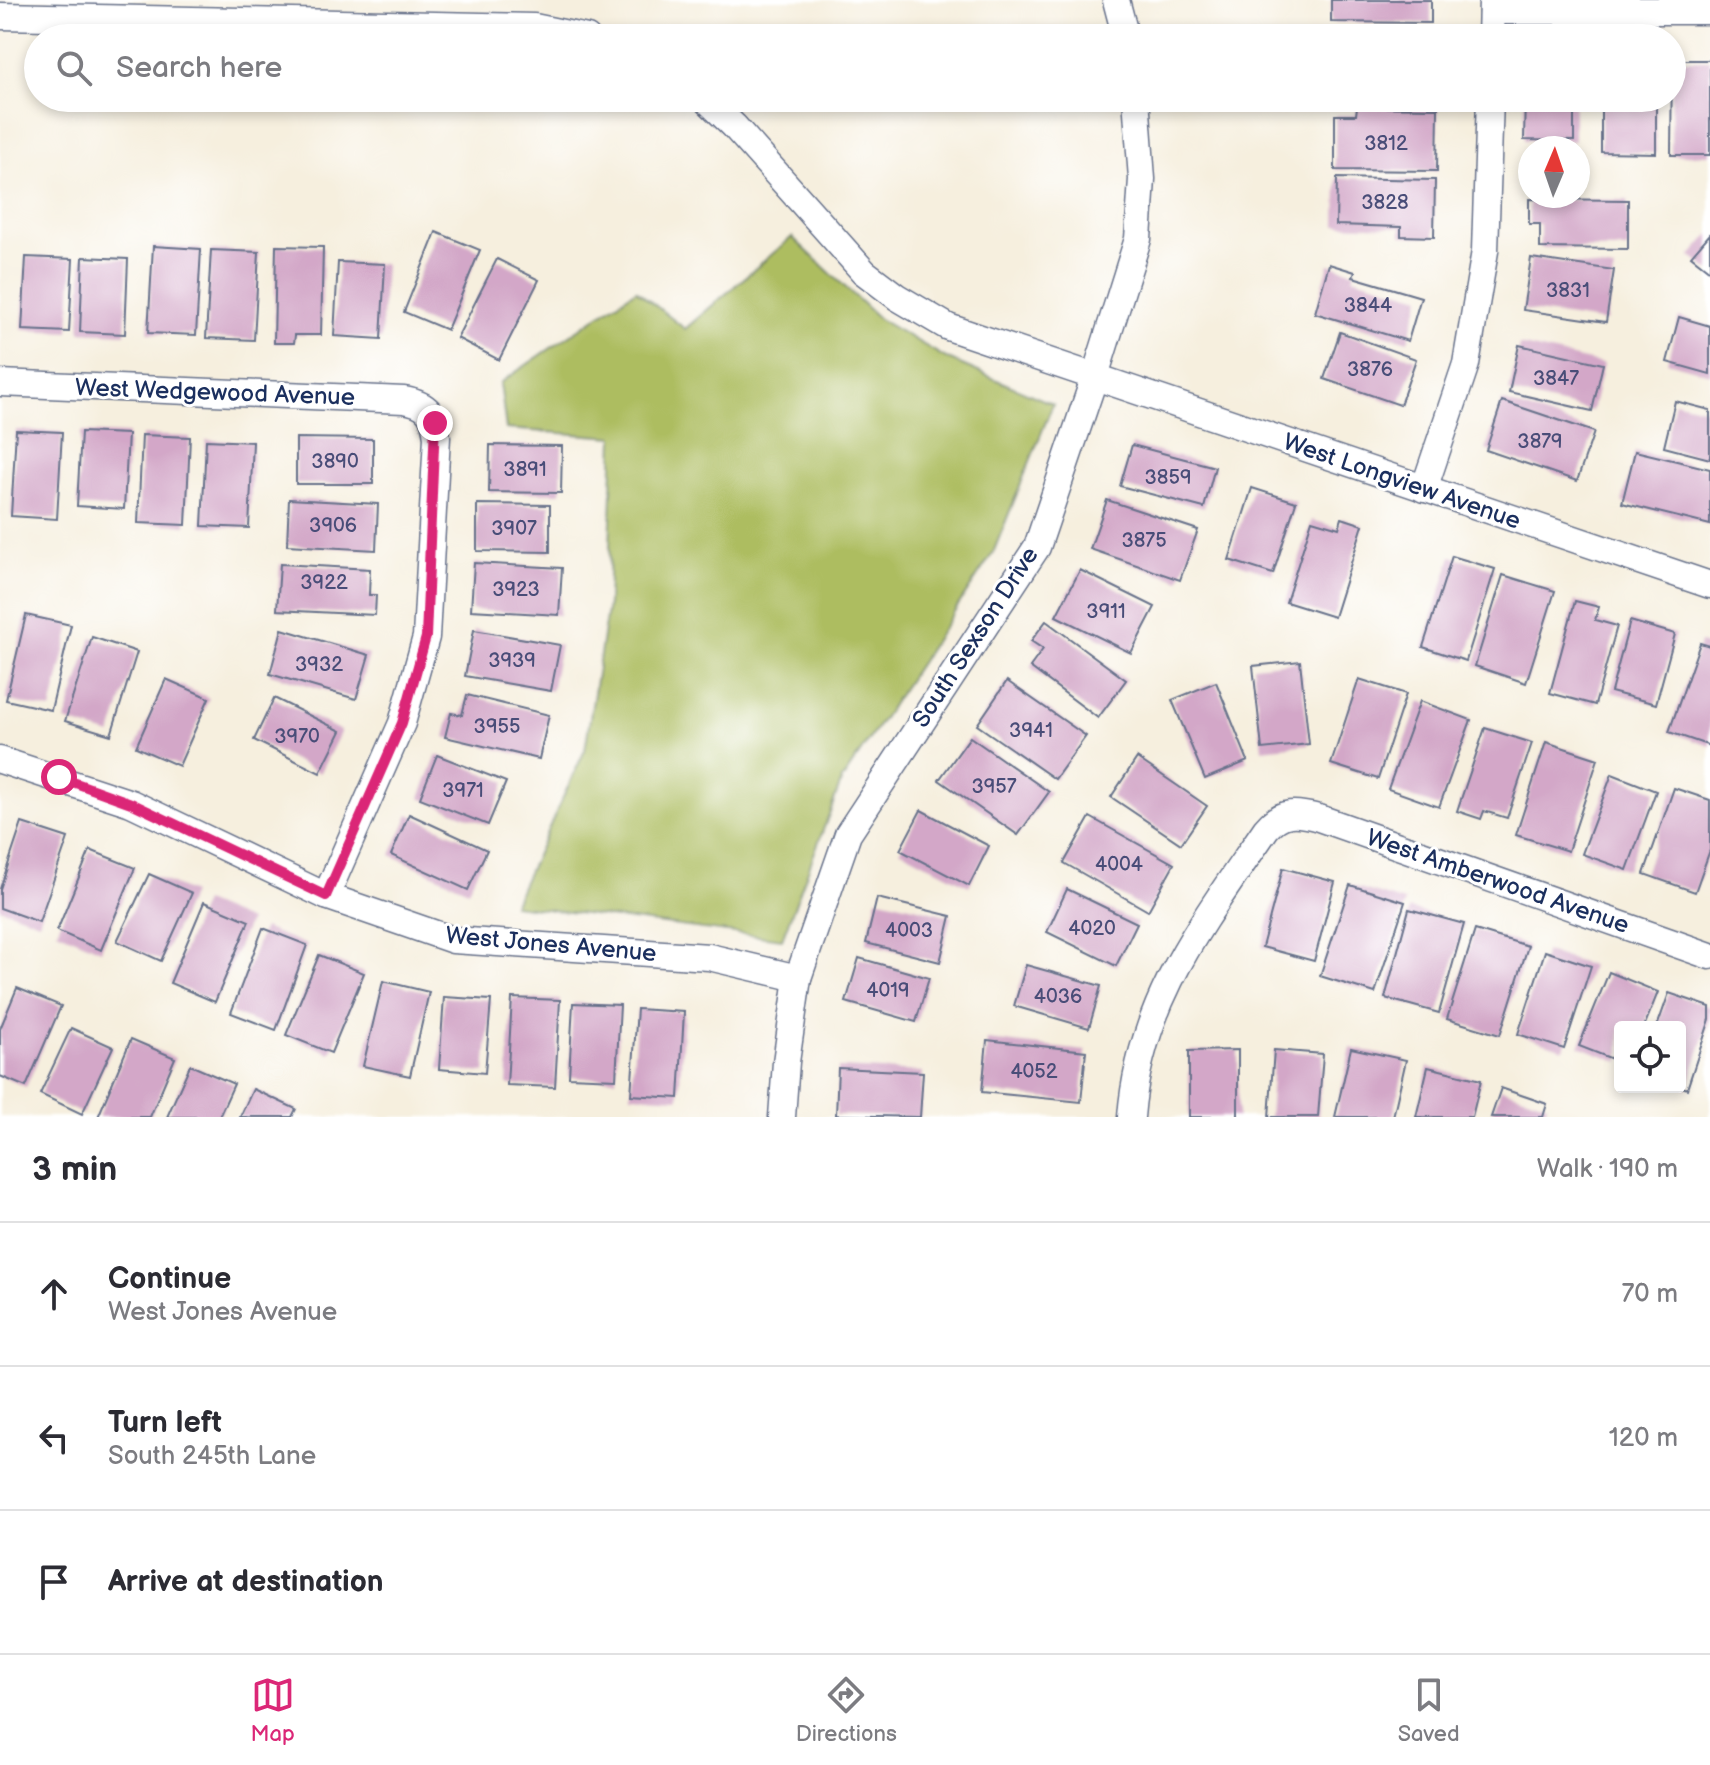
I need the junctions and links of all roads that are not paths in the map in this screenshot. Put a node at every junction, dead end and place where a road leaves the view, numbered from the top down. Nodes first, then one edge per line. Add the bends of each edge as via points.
1 (1116, 0) edge
2 (1492, 6) edge
3 (295, 11) edge
4 (1710, 11) edge
5 (0, 16) edge
6 (489, 24) edge
7 (1122, 24) edge
8 (720, 112) edge
9 (1137, 112) edge
10 (1490, 112) edge
11 (1095, 376) junction
12 (0, 383) edge
13 (1424, 489) junction
14 (1710, 585) edge
15 (0, 760) edge
16 (326, 896) junction
17 (1710, 956) edge
18 (798, 978) junction
19 (782, 1117) edge
20 (1131, 1117) edge

1 - 7 street
2 - 4 street
3 - 5 street
3 - 6 street
8 - 11 street, West Longview Avenue via 864,272 897,297 948,327
9 - 11 street, South Sexson Drive via 1142,179 1138,239
10 - 13 street via 1485,251 1471,336
11 - 13 street, West Longview Avenue
11 - 18 street, South Sexson Drive via 1037,547 848,834
12 - 16 street, West Wedgewood Avenue via 404,400 429,409 437,437 426,637 402,723
13 - 14 street, West Longview Avenue
15 - 16 street, West Jones Avenue via 131,803
16 - 18 street, West Jones Avenue via 453,940 709,957
17 - 20 street, West Amberwood Avenue via 1334,823 1285,813 1266,829 1198,930 1160,999 1142,1046
18 - 19 street, South Sexson Drive

